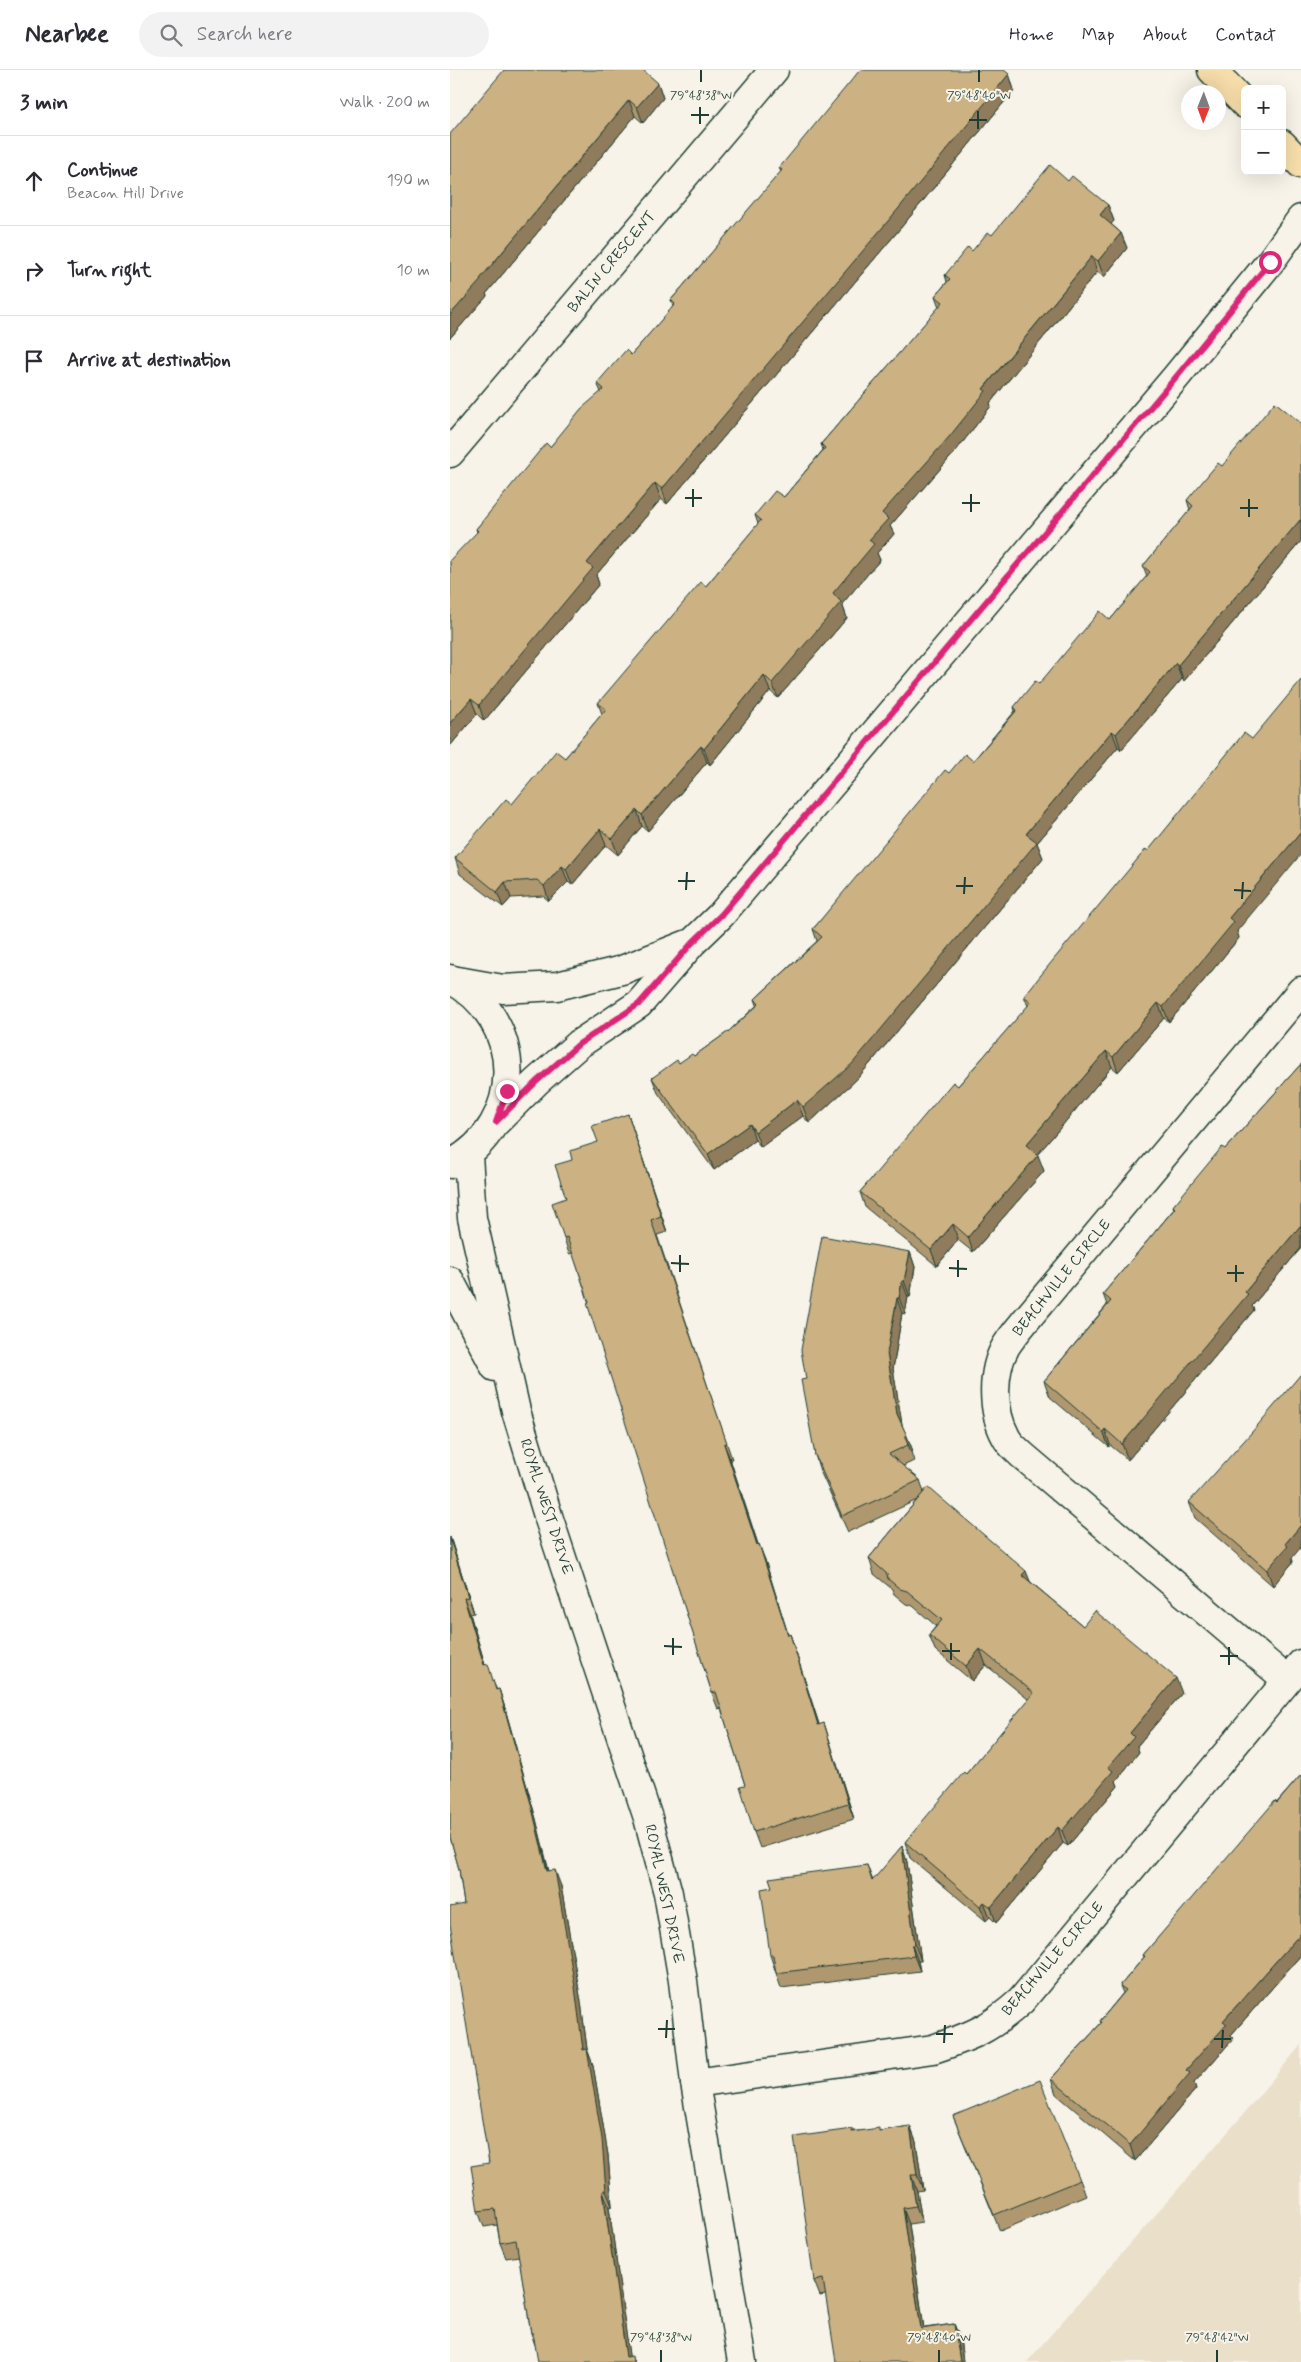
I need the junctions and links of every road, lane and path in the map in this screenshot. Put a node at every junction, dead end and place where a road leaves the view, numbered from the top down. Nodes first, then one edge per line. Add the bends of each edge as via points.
1 (774, 70) edge
2 (1212, 70) edge
3 (1241, 100) edge
4 (1286, 148) edge
5 (1301, 164) edge
6 (1301, 219) edge
7 (450, 453) edge
8 (692, 943) junction
9 (451, 980) edge
10 (1301, 991) edge
11 (496, 1122) junction
12 (459, 1160) edge
13 (450, 1281) edge
14 (516, 1411) junction
15 (1294, 1672) edge
16 (695, 2083) junction
17 (742, 2362) edge

1 - 7 street, BALIN CRESCENT
2 - 3 main road
4 - 5 main road
6 - 8 street via 1170,384 753,878
8 - 9 street via 622,970 557,986 503,989
8 - 11 street via 639,1004 579,1044
9 - 11 street via 479,999 498,1026 508,1058 507,1091
10 - 15 street, BEACHVILLE CIRCLE via 1030,1315 1005,1348 998,1367 996,1387 1000,1423 1007,1439 1022,1455
11 - 12 street via 484,1140
12 - 14 street, ROYAL WEST DRIVE
13 - 14 street, ROYAL WEST DRIVE
14 - 16 street, ROYAL WEST DRIVE via 651,1827 668,1893
15 - 16 street, BEACHVILLE CIRCLE via 1020,2001 998,2021 970,2037 933,2049
16 - 17 street, ROYAL WEST DRIVE

